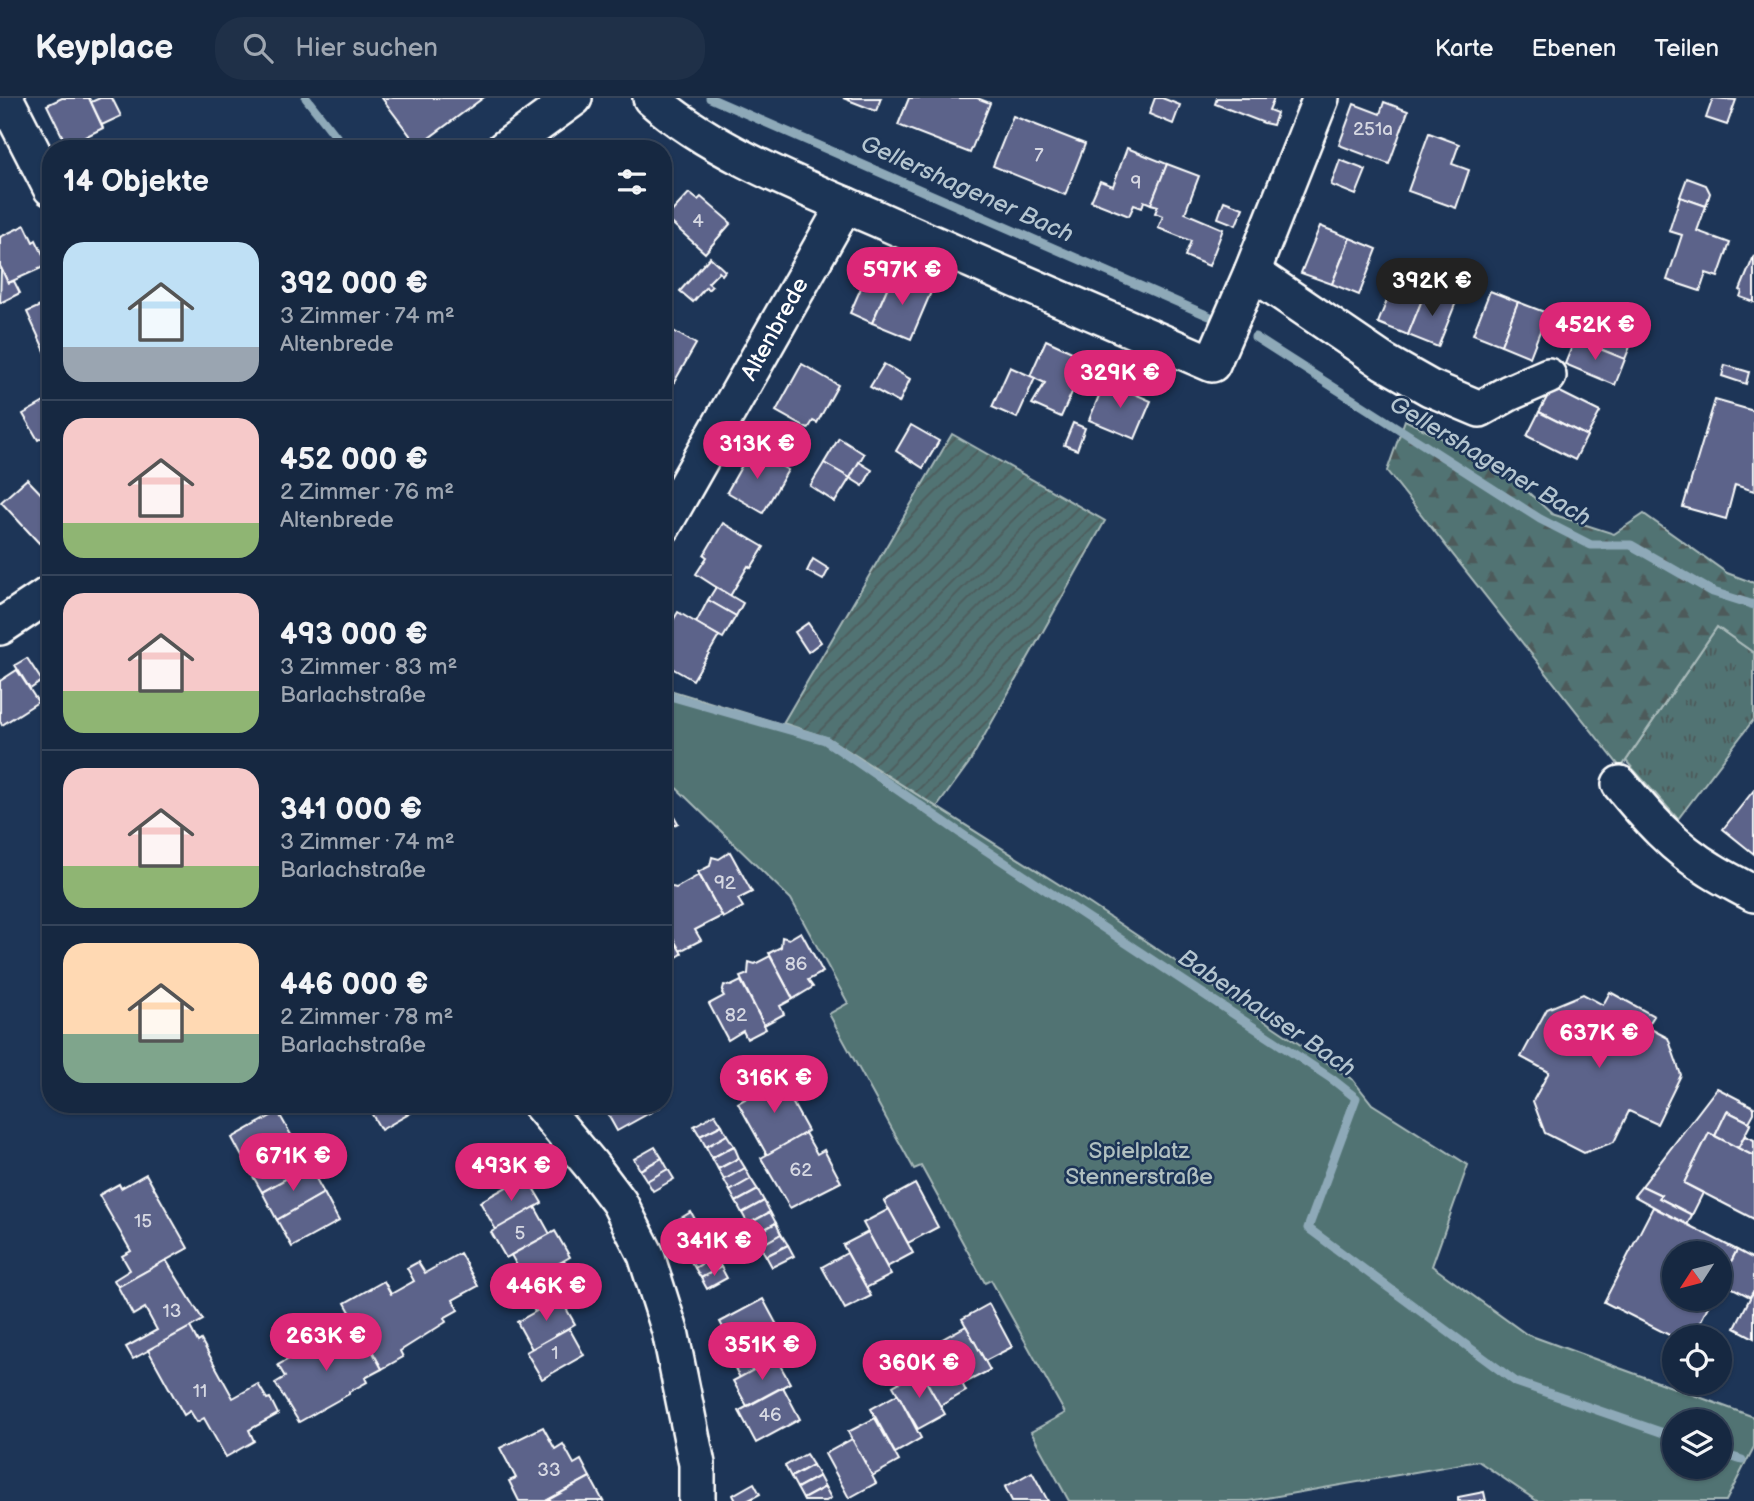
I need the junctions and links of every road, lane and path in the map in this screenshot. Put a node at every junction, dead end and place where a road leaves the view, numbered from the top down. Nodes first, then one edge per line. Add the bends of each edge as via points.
1 (5, 98) edge
2 (574, 98) edge
3 (651, 98) edge
4 (1321, 98) edge
5 (516, 140) edge
6 (42, 170) edge
7 (845, 205) junction
8 (1252, 272) junction
9 (1548, 376) dead end
10 (672, 510) edge
11 (42, 599) edge
12 (0, 627) edge
13 (1620, 784) dead end
14 (1754, 894) edge
15 (548, 1113) edge
16 (697, 1501) edge

1 - 6 street
2 - 5 street
3 - 7 street via 723,148
4 - 8 street
7 - 8 street via 1212,364
7 - 10 street, Altenbrede
8 - 9 street via 1384,362 1480,409
11 - 12 street
13 - 14 street via 1678,847
15 - 16 street via 619,1202 646,1255 670,1331 697,1464

